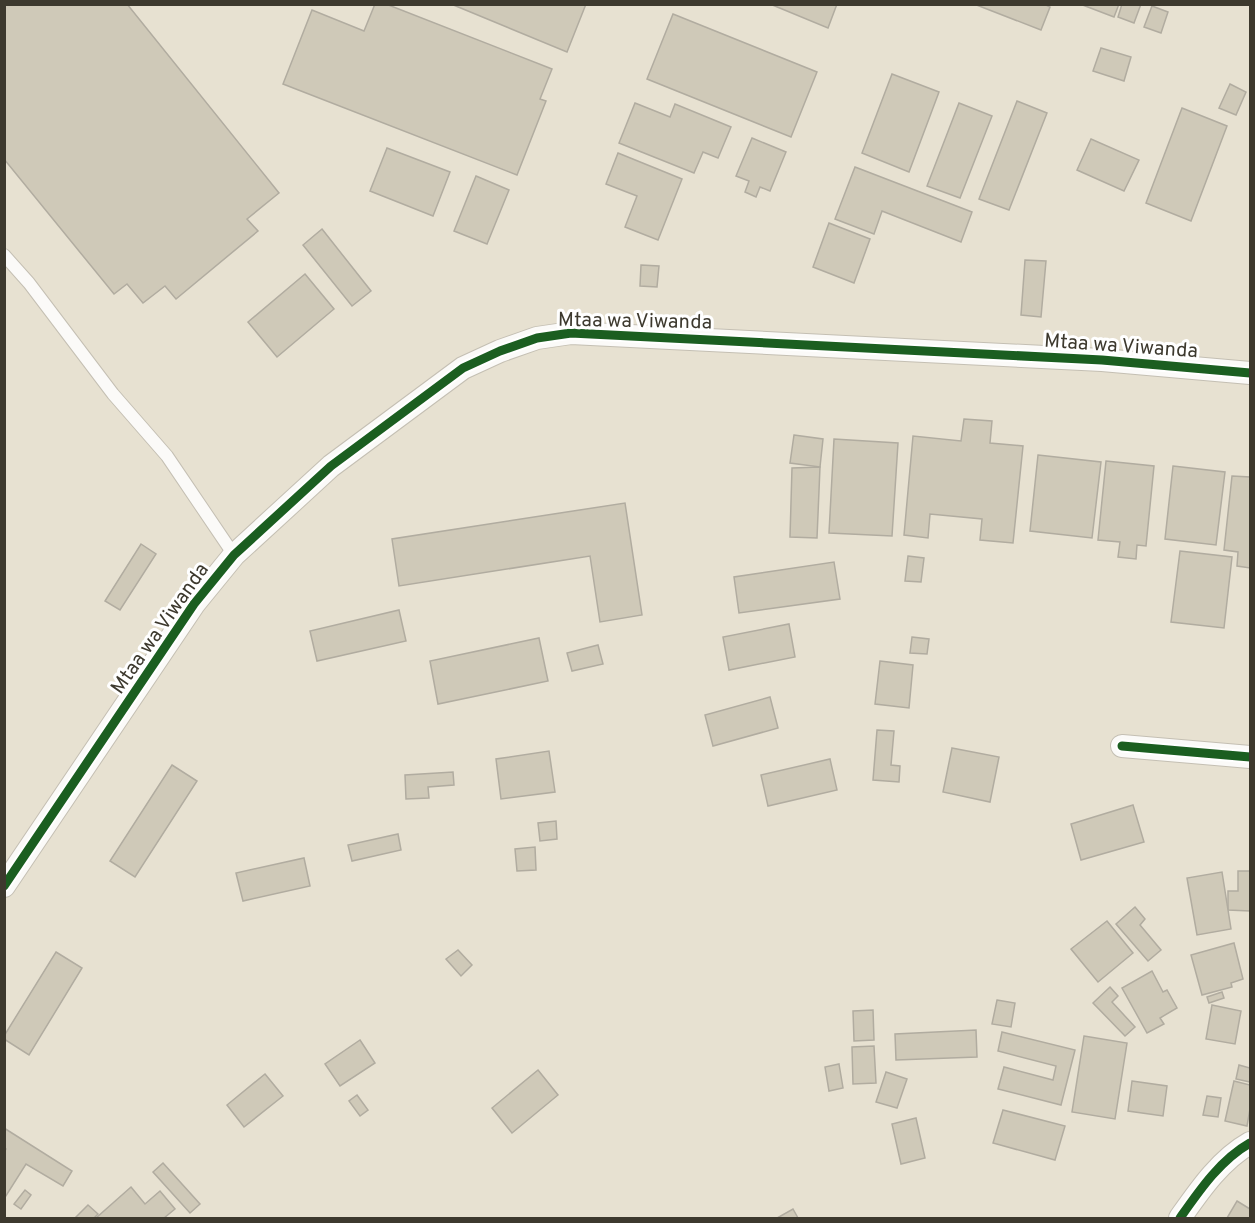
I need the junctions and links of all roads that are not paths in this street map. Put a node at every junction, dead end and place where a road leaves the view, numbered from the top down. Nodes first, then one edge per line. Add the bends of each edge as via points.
1 (4, 255) edge
2 (1251, 373) edge
3 (234, 555) junction
4 (1122, 746) dead end
5 (1251, 757) edge
6 (4, 886) edge
7 (1251, 1143) edge
8 (1180, 1218) edge

1 - 3 lane via 167,456
2 - 3 street, Mtaa wa Viwanda via 1102,360 603,334 537,338 463,368 331,466
3 - 6 street, Mtaa wa Viwanda via 194,604
4 - 5 street
7 - 8 street via 1203,1185

